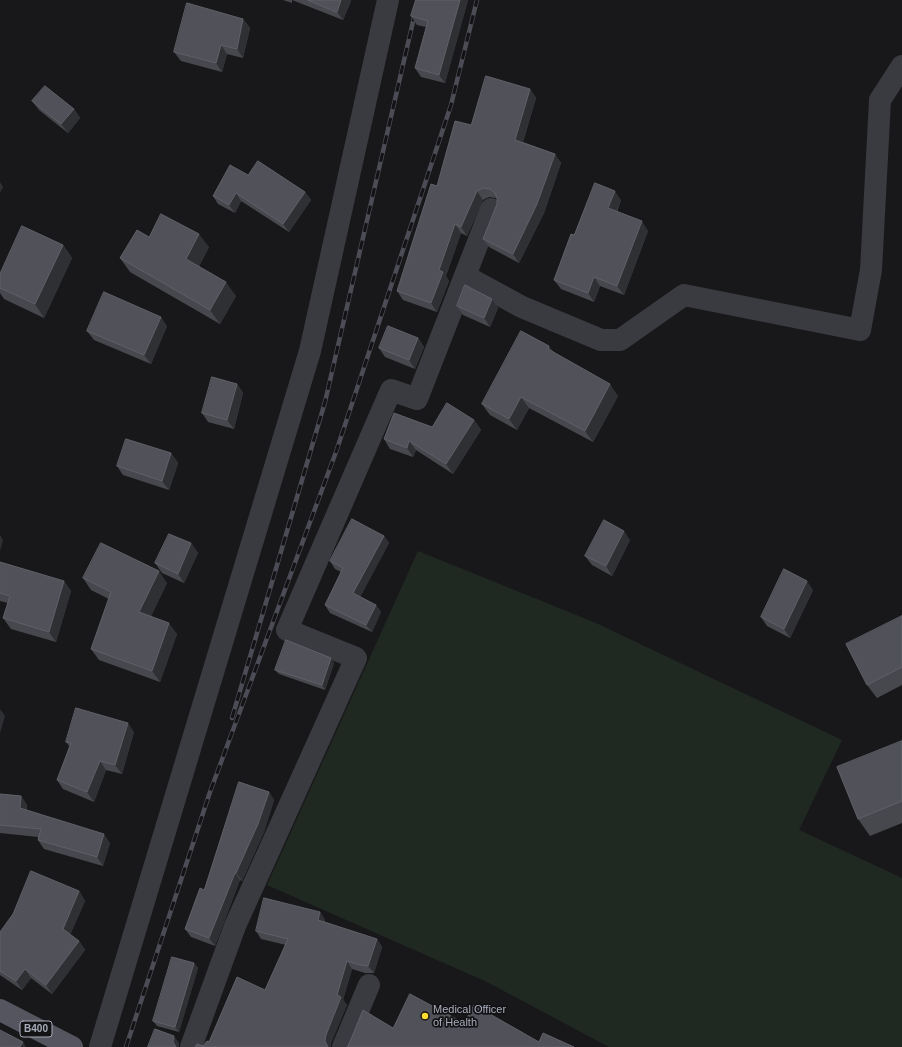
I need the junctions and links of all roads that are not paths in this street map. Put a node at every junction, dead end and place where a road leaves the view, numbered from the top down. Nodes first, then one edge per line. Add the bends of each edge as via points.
1 (388, 0) edge
2 (902, 66) edge
3 (491, 209) dead end
4 (465, 276) junction
5 (369, 985) dead end
6 (0, 1010) edge
7 (72, 1047) edge
8 (100, 1047) edge
9 (191, 1047) edge
10 (343, 1047) edge

1 - 8 street via 310,351
2 - 4 street via 880,100 871,270 860,330 684,295 620,340 601,340 522,307
3 - 4 street
4 - 9 street via 417,399 391,390 286,630 356,658 235,926
5 - 10 street
6 - 7 main road, B400

